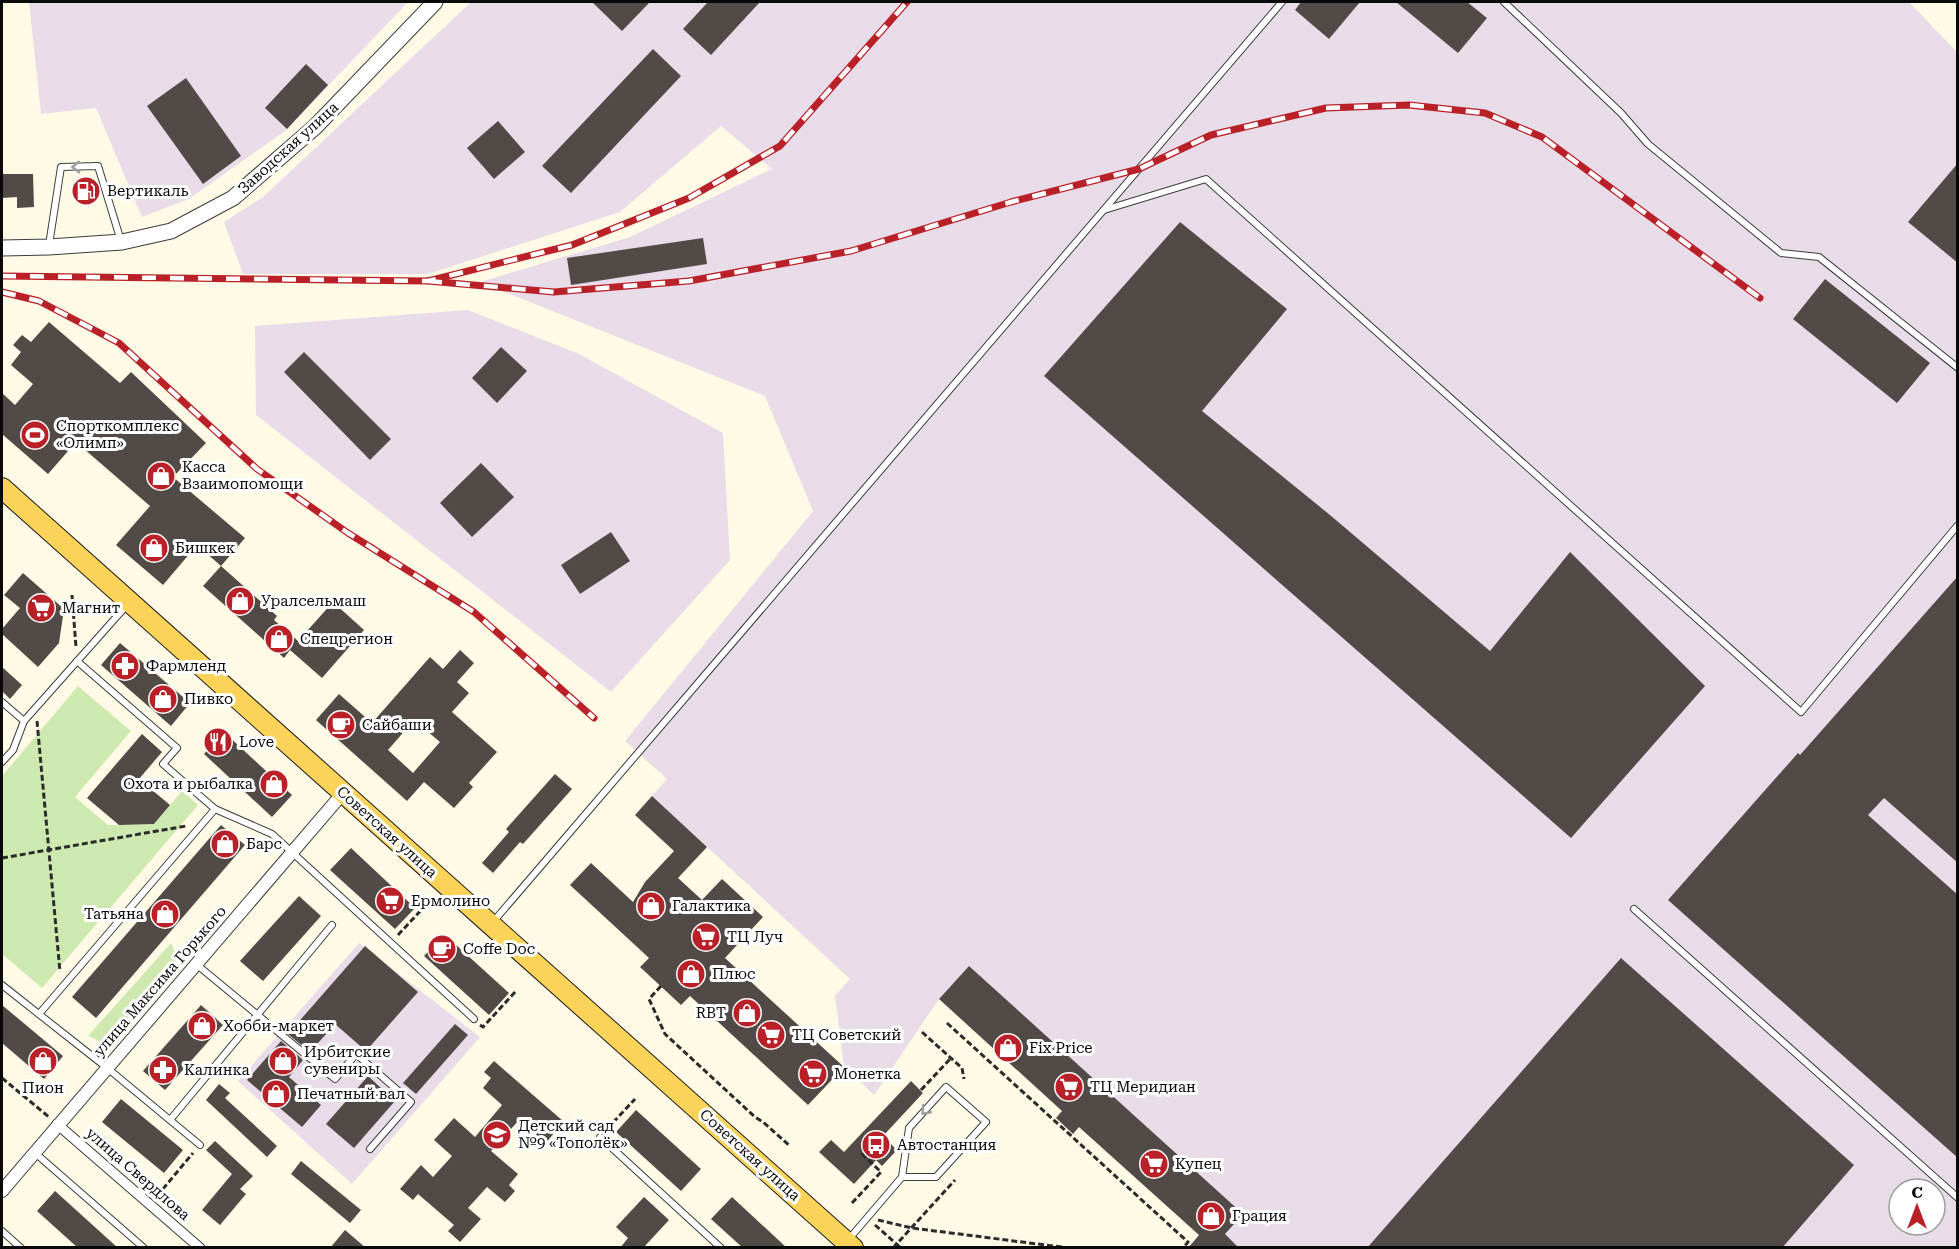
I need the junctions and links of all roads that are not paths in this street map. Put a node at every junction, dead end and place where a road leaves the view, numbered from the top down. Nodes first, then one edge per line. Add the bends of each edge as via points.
1 (435, 2) edge
2 (1282, 2) edge
3 (1504, 2) edge
4 (1104, 210) junction
5 (122, 242) junction
6 (2, 248) edge
7 (49, 248) junction
8 (1958, 368) edge
9 (2, 488) edge
10 (1958, 525) edge
11 (129, 602) junction
12 (77, 661) junction
13 (2, 702) edge
14 (24, 721) junction
15 (2, 762) edge
16 (343, 793) junction
17 (215, 809) junction
18 (292, 852) junction
19 (1634, 909) dead end
20 (491, 924) junction
21 (332, 925) dead end
22 (196, 963) junction
23 (2, 985) edge
24 (39, 1014) junction
25 (257, 1015) junction
26 (474, 1019) road end
27 (106, 1067) junction
28 (170, 1120) junction
29 (57, 1124) junction
30 (600, 1137) road end
31 (200, 1145) road end
32 (370, 1149) dead end
33 (34, 1152) junction
34 (902, 1177) junction
35 (2, 1191) edge
36 (1958, 1198) edge
37 (2, 1231) edge
38 (847, 1246) edge
39 (21, 1248) edge
40 (144, 1248) edge
41 (200, 1248) edge
42 (721, 1248) edge

1 - 5 street, Заводская улица via 315,127 233,198 171,231
2 - 4 lane
3 - 8 lane via 1621,113 1648,144 1781,253 1819,257
4 - 10 lane via 1206,179 1801,712
4 - 20 lane
5 - 7 street, Заводская улица
5 -> 7 lane via 98,166 61,167
6 - 7 street, Заводская улица
9 - 11 main road, Советская улица
11 - 12 lane
11 - 16 main road, Советская улица
12 - 14 lane
12 - 17 lane via 177,748 163,764
13 - 14 lane
14 - 15 lane via 13,750
16 - 18 street, улица Максима Горького
16 - 20 main road, Советская улица
17 - 18 lane via 272,834
17 - 24 lane
18 - 22 street, улица Максима Горького
18 - 26 lane
19 - 36 lane
20 - 38 main road, Советская улица
21 - 25 lane
22 - 25 lane
22 - 27 street, улица Максима Горького
23 - 24 lane
24 - 27 lane
25 - 28 lane
25 - 32 lane via 335,1079 356,1054 411,1102
27 - 28 lane
27 - 29 street, улица Максима Горького
28 - 31 lane
29 - 33 street, улица Максима Горького
29 - 41 street, улица Свердлова
30 - 42 lane
33 - 35 street, улица Максима Горького
33 - 40 lane
34 -> 34 lane via 936,1177 986,1122 946,1087 909,1128
34 - 38 lane
37 - 39 lane

